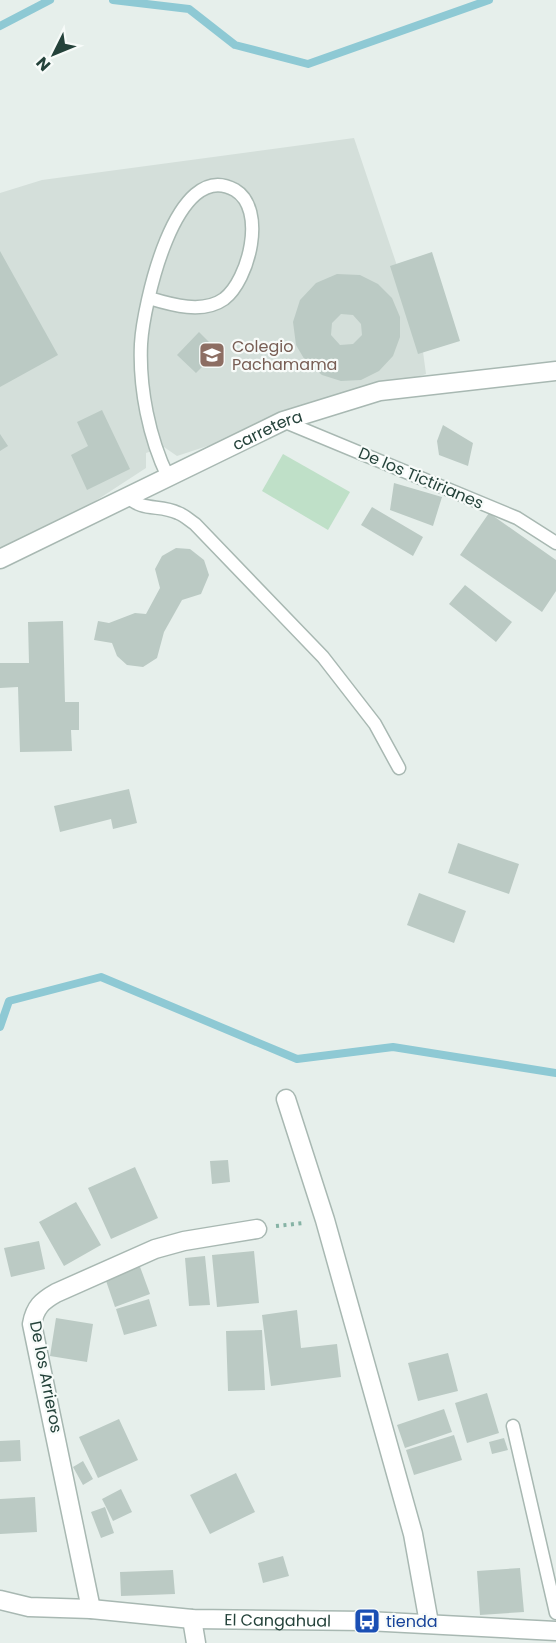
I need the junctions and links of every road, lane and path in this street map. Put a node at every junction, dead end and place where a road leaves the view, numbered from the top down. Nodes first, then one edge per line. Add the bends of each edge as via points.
1 (149, 298) junction
2 (556, 371) edge
3 (283, 421) junction
4 (168, 477) junction
5 (127, 496) junction
6 (556, 543) edge
7 (0, 559) edge
8 (399, 768) dead end
9 (286, 1099) dead end
10 (325, 1220) junction
11 (257, 1229) joint
12 (513, 1426) dead end
13 (0, 1600) edge
14 (91, 1609) junction
15 (556, 1613) edge
16 (192, 1619) junction
17 (429, 1623) junction
18 (556, 1631) edge
19 (507, 1636) edge
20 (196, 1643) edge

1 - 1 lane via 178,213 201,190 218,185 236,190 252,209 254,226 238,283 224,299 207,306 175,306
1 - 4 lane via 141,344 142,371 155,450
2 - 3 street, carretera via 380,391
3 - 4 street, carretera
3 - 6 lane, De los Tictirianes via 517,518
4 - 5 street, carretera
5 - 7 street, carretera
5 - 8 lane via 147,508 177,512 195,524 323,657 375,724
9 - 10 street
10 - 11 path
10 - 17 street via 413,1534
11 - 14 street, De los Arrieros via 184,1240 154,1249 56,1293 43,1300 34,1312 32,1324
12 - 15 lane
13 - 14 street, El Cangahual via 28,1606
14 - 16 street, El Cangahual
16 - 17 street, El Cangahual
16 - 20 street
17 - 19 street, El Cangahual
18 - 19 street, El Cangahual

